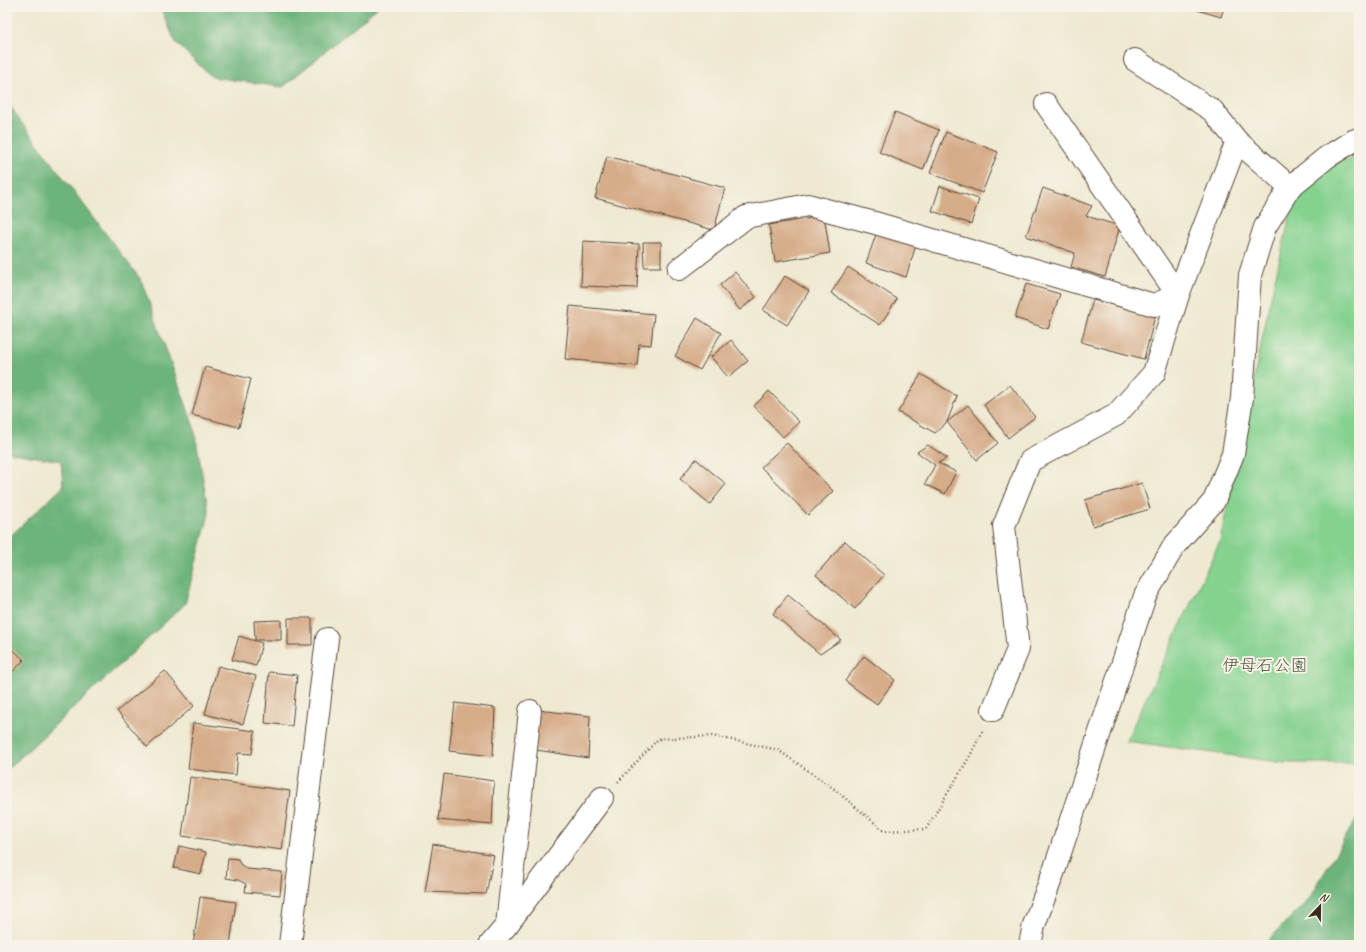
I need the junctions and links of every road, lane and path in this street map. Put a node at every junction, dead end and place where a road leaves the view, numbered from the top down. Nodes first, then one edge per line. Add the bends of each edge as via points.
1 (1135, 60) dead end
2 (1046, 104) dead end
3 (1359, 139) edge
4 (1237, 141) junction
5 (1290, 187) junction
6 (679, 269) dead end
7 (1178, 295) junction
8 (327, 639) dead end
9 (993, 710) joint
10 (530, 711) dead end
11 (602, 798) joint
12 (507, 925) junction
13 (290, 945) edge
14 (490, 945) edge
15 (1030, 945) edge

1 - 4 street via 1213,111
2 - 7 street
3 - 5 street via 1327,157
4 - 5 street
4 - 7 street
5 - 15 street via 1265,227 1250,275 1242,398 1233,454 1214,501 1174,546 1145,596 1065,839 1034,924
6 - 7 street via 746,217 808,205 1154,305
7 - 9 street via 1154,373 1116,415 1030,460 1004,526 1018,649
8 - 13 street
9 - 11 path via 970,756 926,828 884,831 833,788 778,750 713,736 658,739
10 - 12 street
11 - 12 street
12 - 14 street

